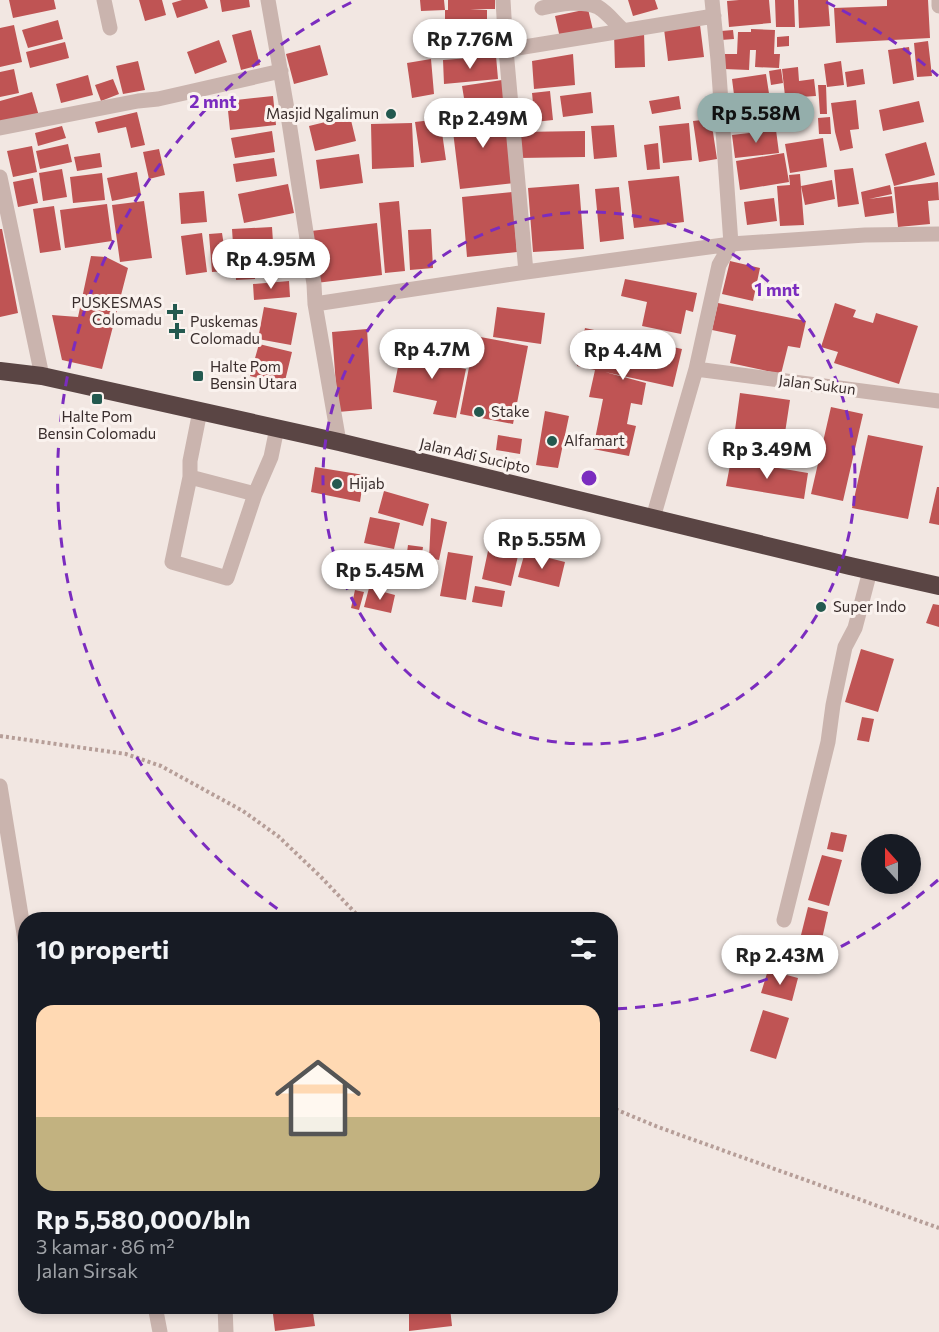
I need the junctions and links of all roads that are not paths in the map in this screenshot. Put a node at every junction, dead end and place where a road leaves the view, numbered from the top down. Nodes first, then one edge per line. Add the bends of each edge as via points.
1 (104, 0) edge
2 (268, 0) edge
3 (503, 0) edge
4 (939, 0) edge
5 (939, 6) edge
6 (542, 8) dead end
7 (713, 8) edge
8 (110, 28) dead end
9 (622, 30) junction
10 (506, 50) junction
11 (281, 71) junction
12 (0, 128) edge
13 (0, 177) edge
14 (939, 234) edge
15 (731, 244) junction
16 (526, 272) junction
17 (315, 304) junction
18 (696, 369) junction
19 (0, 371) edge
20 (42, 376) junction
21 (939, 401) edge
22 (200, 411) junction
23 (277, 428) junction
24 (339, 442) junction
25 (190, 477) junction
26 (255, 494) junction
27 (653, 518) junction
28 (870, 571) junction
29 (939, 586) edge
30 (0, 786) edge
31 (20, 912) edge
32 (784, 920) dead end
33 (157, 1314) edge
34 (225, 1314) edge
35 (160, 1332) edge
36 (226, 1332) edge

1 - 8 street
2 - 11 street
3 - 10 street
4 - 5 street
6 - 9 street via 570,2 589,3
7 - 9 street
7 - 15 street
9 - 10 street
10 - 16 street
11 - 12 street
11 - 17 street
13 - 20 street
14 - 15 street
15 - 16 street
15 - 18 street via 718,265
16 - 17 street
17 - 24 street
18 - 21 street, Jalan Sukun
18 - 27 street
19 - 20 highway, Jalan Adi Sucipto
20 - 22 highway, Jalan Adi Sucipto
22 - 23 highway, Jalan Adi Sucipto
22 - 25 street
23 - 24 highway, Jalan Adi Sucipto
23 - 26 street via 271,457
24 - 27 highway, Jalan Adi Sucipto
25 - 26 street
25 - 26 street via 172,562 227,578
27 - 28 highway, Jalan Adi Sucipto
28 - 29 highway, Jalan Adi Sucipto
28 - 32 street via 855,628 845,647 828,742
30 - 31 street
33 - 35 street
34 - 36 street

